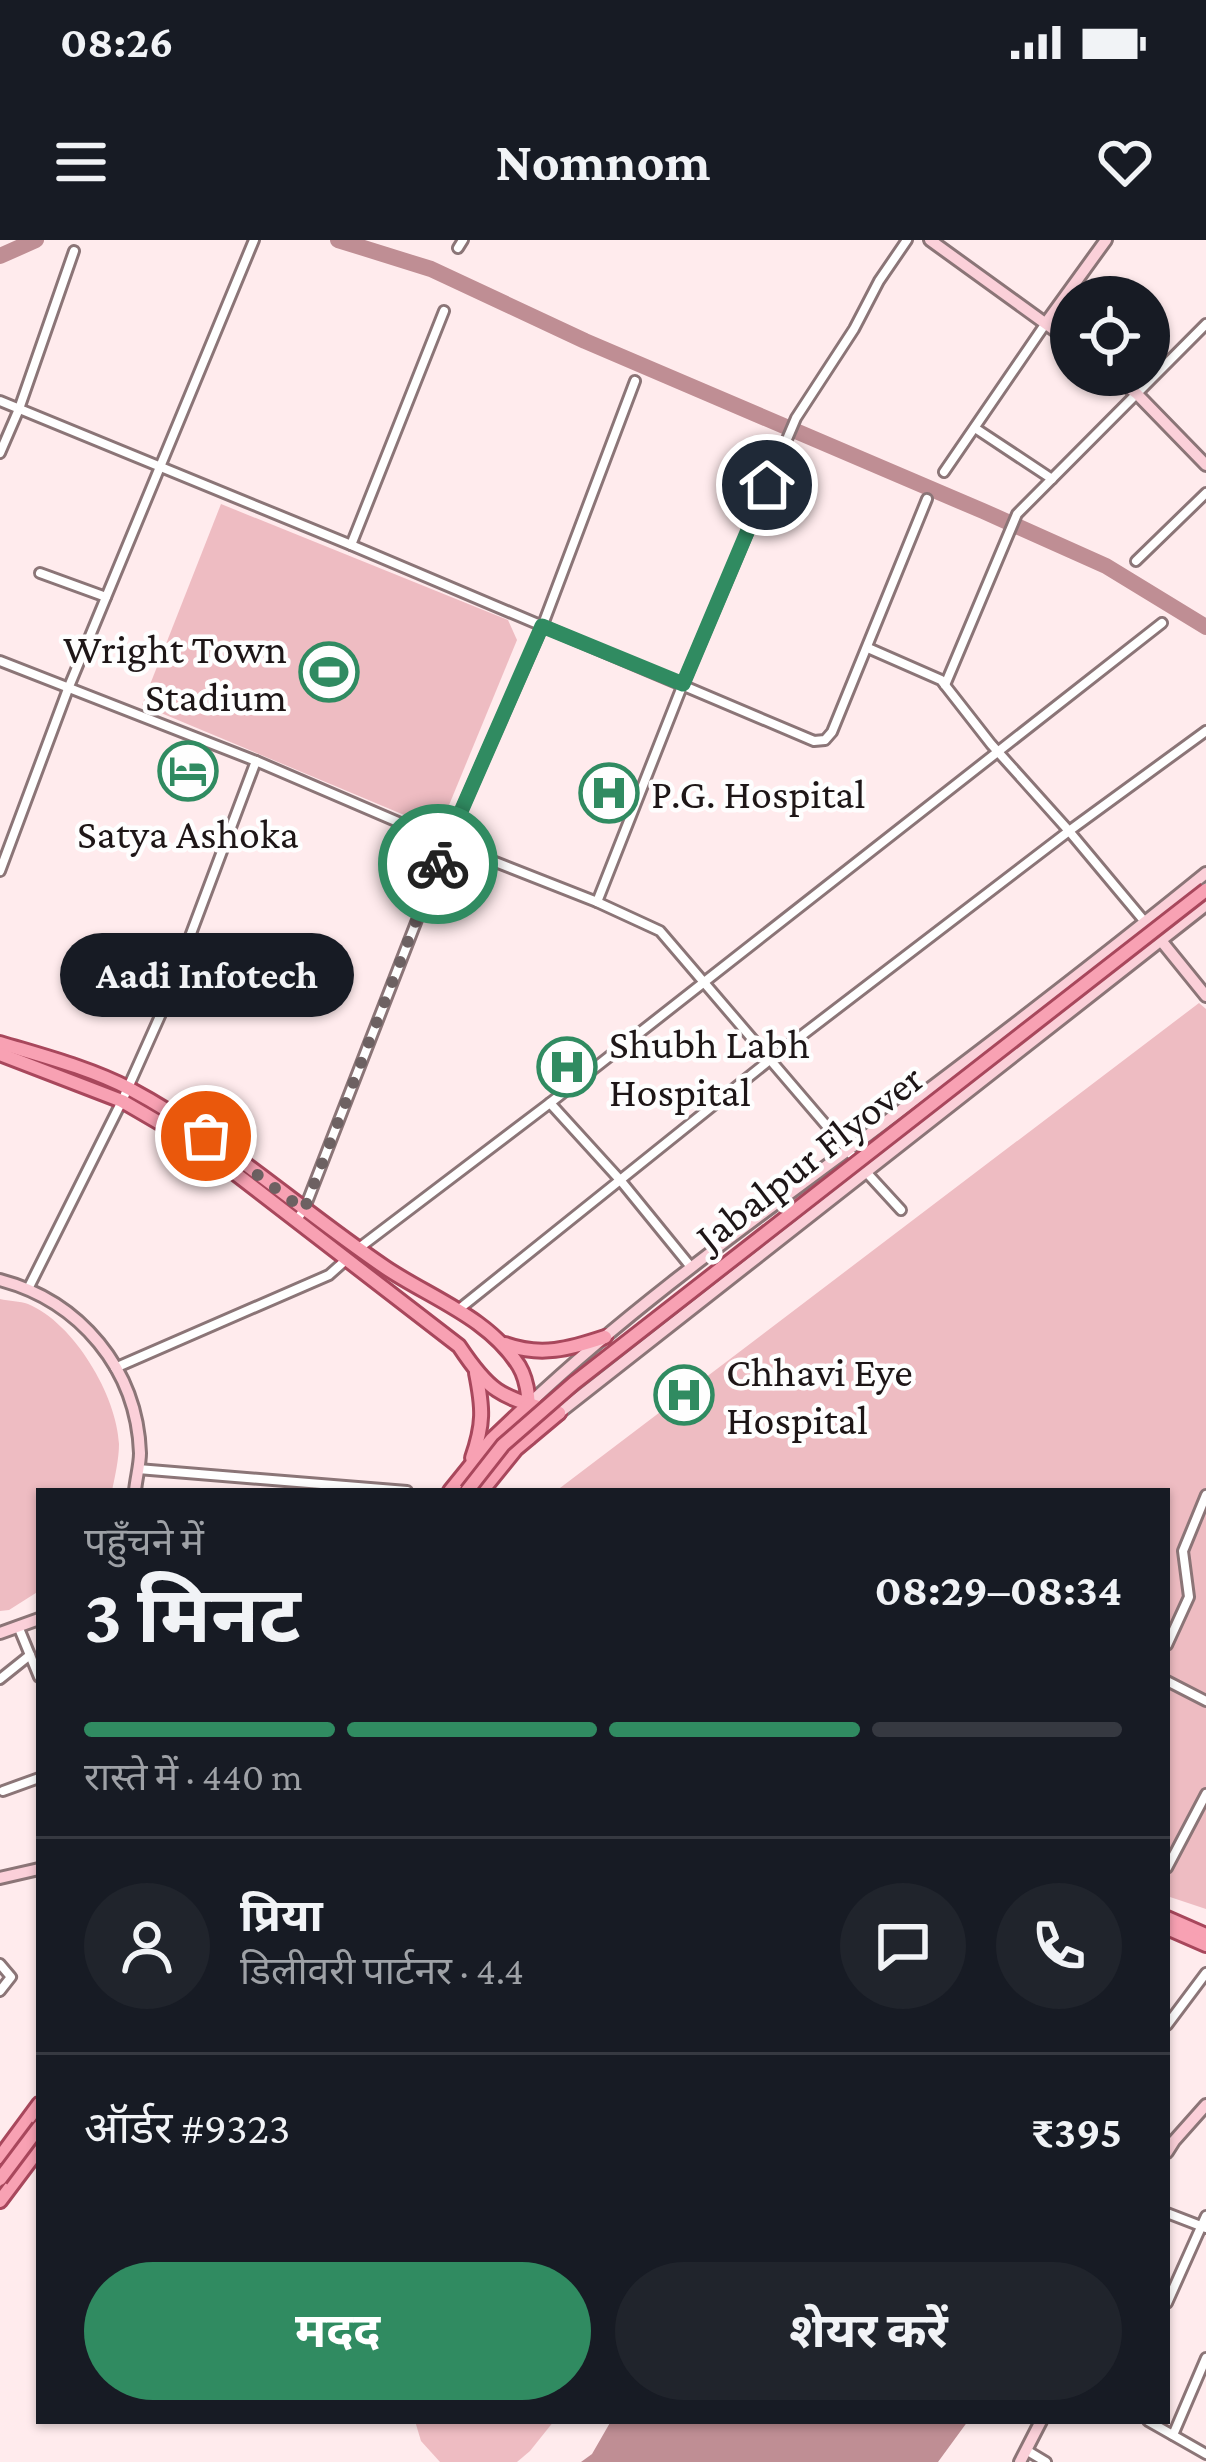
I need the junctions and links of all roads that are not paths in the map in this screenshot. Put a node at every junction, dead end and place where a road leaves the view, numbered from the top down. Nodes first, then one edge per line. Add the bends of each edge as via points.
1 (254, 240) edge
2 (908, 240) edge
3 (930, 240) edge
4 (1106, 240) edge
5 (74, 251) dead end
6 (445, 311) dead end
7 (1046, 323) junction
8 (1206, 324) edge
9 (1050, 326) edge
10 (1170, 361) edge
11 (635, 381) dead end
12 (1135, 396) edge
13 (1139, 396) edge
14 (0, 401) edge
15 (19, 409) junction
16 (974, 428) junction
17 (0, 453) edge
18 (1206, 465) edge
19 (159, 466) junction
20 (944, 472) dead end
21 (1052, 479) junction
22 (1206, 494) edge
23 (927, 499) dead end
24 (351, 545) junction
25 (1136, 561) dead end
26 (40, 573) dead end
27 (106, 597) junction
28 (1162, 623) dead end
29 (542, 626) junction
30 (868, 648) junction
31 (0, 661) edge
32 (683, 684) junction
33 (945, 685) junction
34 (68, 689) junction
35 (1206, 730) edge
36 (997, 751) junction
37 (256, 761) junction
38 (1069, 831) junction
39 (447, 843) junction
40 (0, 871) edge
41 (1206, 873) edge
42 (1206, 890) edge
43 (596, 902) junction
44 (1206, 905) edge
45 (1145, 922) junction
46 (1162, 942) junction
47 (704, 982) junction
48 (1206, 996) edge
49 (0, 1043) edge
50 (0, 1054) edge
51 (771, 1059) junction
52 (125, 1094) junction
53 (550, 1103) junction
54 (849, 1149) junction
55 (867, 1173) junction
56 (621, 1180) junction
57 (902, 1210) dead end
58 (300, 1215) junction
59 (352, 1254) junction
60 (691, 1267) junction
61 (0, 1280) edge
62 (29, 1287) junction
63 (457, 1311) junction
64 (605, 1337) junction
65 (498, 1342) junction
66 (116, 1368) junction
67 (476, 1371) junction
68 (529, 1404) junction
69 (559, 1413) junction
70 (529, 1438) junction
71 (469, 1465) junction
72 (138, 1469) junction
73 (135, 1488) edge
74 (370, 1488) edge
75 (452, 1488) edge
76 (468, 1488) edge
77 (485, 1488) edge
78 (1206, 1495) edge
79 (36, 1619) edge
80 (18, 1626) junction
81 (0, 1633) edge
82 (1170, 1638) edge
83 (30, 1655) junction
84 (36, 1670) edge
85 (0, 1679) edge
86 (1170, 1683) edge
87 (1206, 1702) edge
88 (36, 1779) edge
89 (3, 1791) dead end
90 (1206, 1794) edge
91 (1170, 1862) edge
92 (36, 1870) edge
93 (0, 1878) edge
94 (1170, 1919) edge
95 (1170, 1929) edge
96 (1206, 1935) edge
97 (1206, 1945) edge
98 (0, 1964) edge
99 (1206, 1973) edge
100 (0, 1991) edge
101 (1170, 2021) edge
102 (1206, 2105) edge
103 (36, 2108) edge
104 (36, 2131) edge
105 (1172, 2134) edge
106 (3, 2153) edge
107 (36, 2153) edge
108 (26, 2165) junction
109 (0, 2179) edge
110 (0, 2200) edge
111 (1170, 2213) edge
112 (1206, 2216) edge
113 (1203, 2227) edge
114 (1170, 2297) edge
115 (1205, 2363) edge
116 (1039, 2424) edge
117 (1153, 2424) edge
118 (1173, 2435) junction
119 (1206, 2454) edge
120 (1023, 2456) edge
121 (1046, 2462) edge

1 - 19 street
2 - 32 street via 796,418
3 - 7 street
4 - 7 street
5 - 15 street
6 - 24 street
7 - 9 street
7 - 16 street
8 - 10 street
11 - 29 street
12 - 21 street
13 - 18 street
14 - 15 street
15 - 17 street
15 - 19 street
16 - 20 street
16 - 21 street
19 - 24 street
19 - 27 street
21 - 33 street via 1017,514
22 - 25 street
23 - 30 street
24 - 29 street
26 - 27 street
27 - 34 street
28 - 36 street
29 - 32 street
29 - 39 street
30 - 32 street via 825,740
30 - 33 street
31 - 34 street
32 - 43 street
33 - 36 street
34 - 37 street
34 - 40 street
35 - 38 street
36 - 38 street
36 - 47 street
37 - 39 street
37 - 52 street
38 - 45 street
38 - 51 street
39 - 43 street
39 - 58 street
41 - 45 street
42 - 76 main road, Jabalpur Flyover, bridge via 537,1412
43 - 47 street via 660,931
44 - 46 street
45 - 46 street
45 - 54 street
46 - 48 street
46 - 55 street
47 - 51 street
47 - 53 street
49 - 52 main road via 62,1061
50 - 52 main road
51 - 54 street
51 - 56 street
52 - 58 main road via 206,1136
52 - 62 street
53 - 56 street
53 - 59 street
54 - 55 street
54 - 60 street
55 - 57 street
55 - 69 street
56 - 60 street
56 - 63 street
58 - 59 main road
59 - 63 main road
59 - 66 street via 328,1275
59 - 67 main road via 459,1346
60 - 64 street
61 - 62 street
62 - 66 street via 74,1315
63 - 65 main road
64 - 65 main road via 548,1352
64 - 68 street
65 - 68 main road via 522,1370
66 - 72 street via 132,1402
67 - 68 main road via 495,1392
67 - 71 main road via 484,1411
68 - 69 main road
68 - 70 main road
68 - 71 main road
69 - 70 main road
70 - 77 main road
71 - 75 main road
72 - 73 street
72 - 74 street
78 - 82 street via 1183,1551 1189,1597
79 - 80 street
80 - 81 street
80 - 83 street
83 - 84 street
83 - 85 street
86 - 87 street
88 - 89 street
90 - 91 street
92 - 93 street
94 - 96 main road
95 - 97 main road
98 - 100 street via 11,1978
99 - 101 street
102 - 105 street
103 - 106 main road
104 - 109 main road, bridge
106 - 108 main road
107 - 108 main road
108 - 110 main road
111 - 113 street
112 - 113 street
113 - 114 street
115 - 118 street
116 - 120 street
117 - 118 street
118 - 119 street
120 - 121 street

